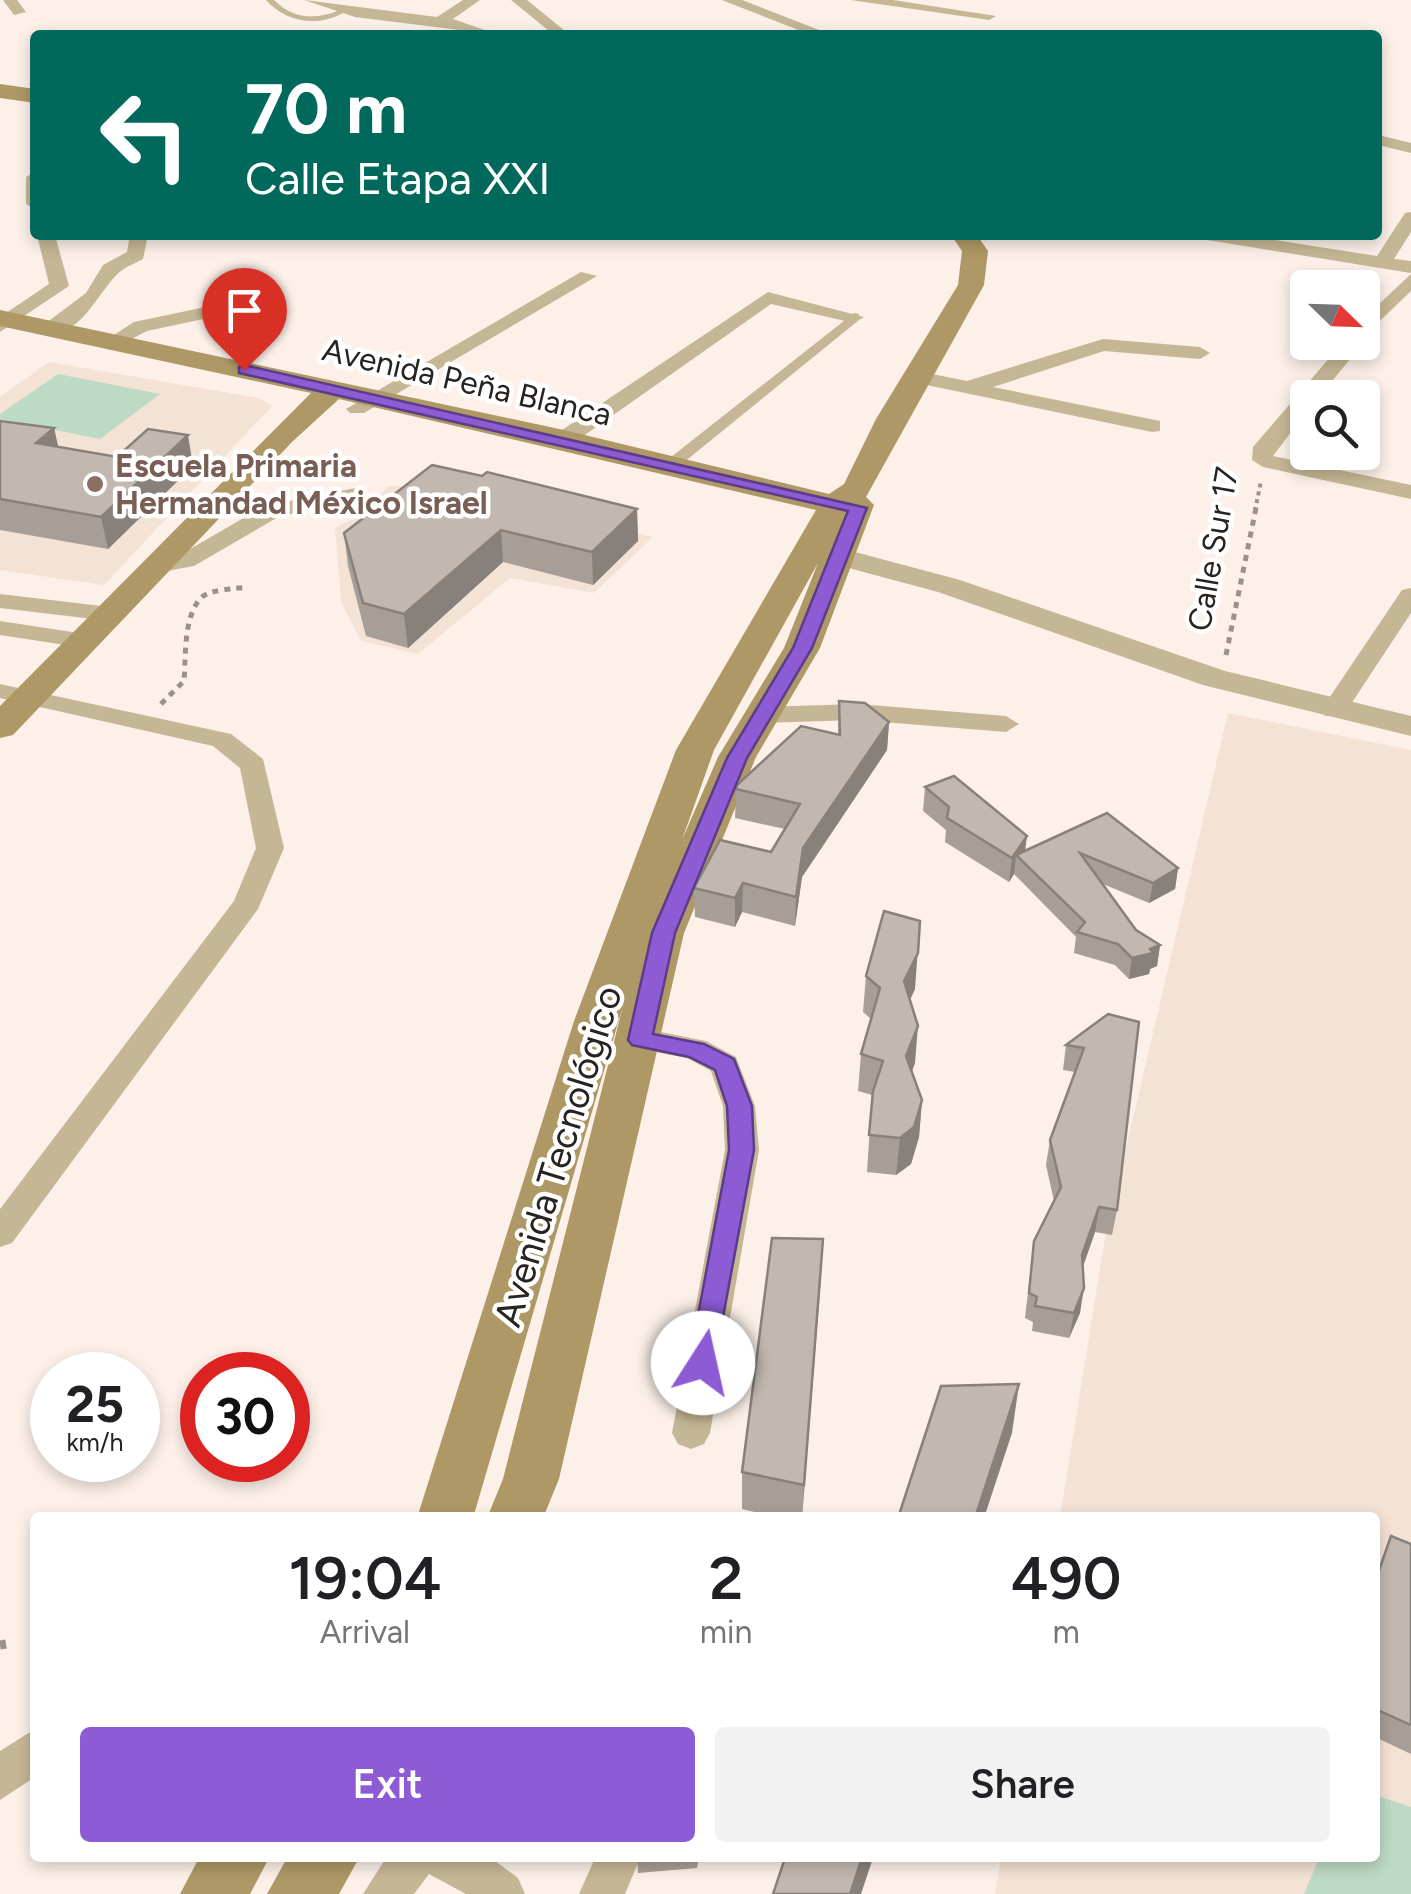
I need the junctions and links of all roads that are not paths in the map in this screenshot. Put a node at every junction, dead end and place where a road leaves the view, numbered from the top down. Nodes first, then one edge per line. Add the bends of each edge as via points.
1 (270, 0) edge
2 (311, 0) edge
3 (473, 0) edge
4 (518, 0) edge
5 (729, 0) edge
6 (858, 0) edge
7 (342, 11) junction
8 (989, 16) dead end
9 (421, 19) junction
10 (439, 22) junction
11 (392, 30) edge
12 (464, 30) edge
13 (557, 30) edge
14 (811, 30) edge
15 (0, 80) edge
16 (30, 83) edge
17 (0, 91) edge
18 (30, 95) edge
19 (1382, 141) edge
20 (1411, 148) edge
21 (1411, 218) edge
22 (47, 240) edge
23 (138, 240) edge
24 (967, 240) edge
25 (1239, 240) edge
26 (1383, 262) junction
27 (1411, 266) edge
28 (588, 276) dead end
29 (1411, 280) edge
30 (215, 310) dead end
31 (1380, 313) edge
32 (854, 317) joint
33 (3, 325) edge
34 (49, 330) junction
35 (110, 344) junction
36 (1200, 353) dead end
37 (1339, 360) edge
38 (917, 377) junction
39 (967, 388) junction
40 (332, 396) junction
41 (1152, 426) dead end
42 (564, 439) junction
43 (672, 464) junction
44 (1411, 465) edge
45 (1385, 484) junction
46 (1411, 492) edge
47 (356, 494) dead end
48 (844, 517) junction
49 (156, 566) junction
50 (1411, 596) edge
51 (0, 601) edge
52 (84, 625) junction
53 (0, 628) edge
54 (11, 694) edge
55 (1334, 710) junction
56 (762, 715) junction
57 (1006, 724) dead end
58 (1411, 726) edge
59 (0, 727) edge
60 (640, 1040) junction
61 (0, 1234) edge
62 (690, 1434) dead end
63 (448, 1512) edge
64 (517, 1512) edge
65 (30, 1753) edge
66 (0, 1779) edge
67 (234, 1862) edge
68 (324, 1862) edge
69 (411, 1862) edge
70 (453, 1862) edge
71 (616, 1862) edge
72 (212, 1894) edge
73 (299, 1894) edge
74 (386, 1894) edge
75 (502, 1894) edge
76 (602, 1894) edge

1 - 7 lane via 304,18 327,19
2 - 7 street
3 - 10 street
4 - 13 street
5 - 14 street
6 - 8 street
7 - 9 street
9 - 10 street
9 - 11 street
10 - 12 street
15 - 16 main road
17 - 18 main road
19 - 20 street
21 - 26 street
22 - 33 street via 59,286
23 - 34 street via 136,255 110,268 103,288 80,312
24 - 38 main road, Avenida Tecnológico via 974,250 971,285
25 - 26 street
26 - 27 street
28 - 40 street
29 - 31 street
30 - 35 street via 142,326
32 - 42 street via 768,298
32 - 43 street
33 - 34 main road, Avenida Peña Blanca
33 - 40 main road, Avenida Peña Blanca
34 - 35 main road, Avenida Peña Blanca
35 - 40 main road, Avenida Peña Blanca
36 - 39 street via 1103,345
37 - 45 street, Calle Sur 17 via 1262,460
38 - 39 street
38 - 48 main road, Avenida Tecnológico
39 - 41 street
40 - 42 main road, Avenida Peña Blanca
40 - 48 main road, Avenida Peña Blanca
40 - 49 main road
40 - 52 main road
42 - 43 main road, Avenida Peña Blanca
43 - 48 main road, Avenida Peña Blanca
44 - 45 street
45 - 46 street
47 - 49 street via 273,511 233,528 183,566
48 - 55 street via 949,586 1214,678
48 - 56 main road, Avenida Tecnológico via 802,648
48 - 63 main road, Avenida Tecnológico via 695,750 596,1021
49 - 52 main road
50 - 55 street
51 - 52 street
52 - 53 street
52 - 54 main road
54 - 59 main road
54 - 61 street via 222,740 252,765 270,848 248,903
55 - 58 street
56 - 57 street via 858,712
56 - 60 main road, Avenida Tecnológico via 737,758 664,933
60 - 62 street via 695,1050 725,1065 739,1106 742,1150
60 - 64 main road, Avenida Tecnológico
65 - 66 street
67 - 72 main road
68 - 73 main road
69 - 74 street
70 - 75 street
71 - 76 street

